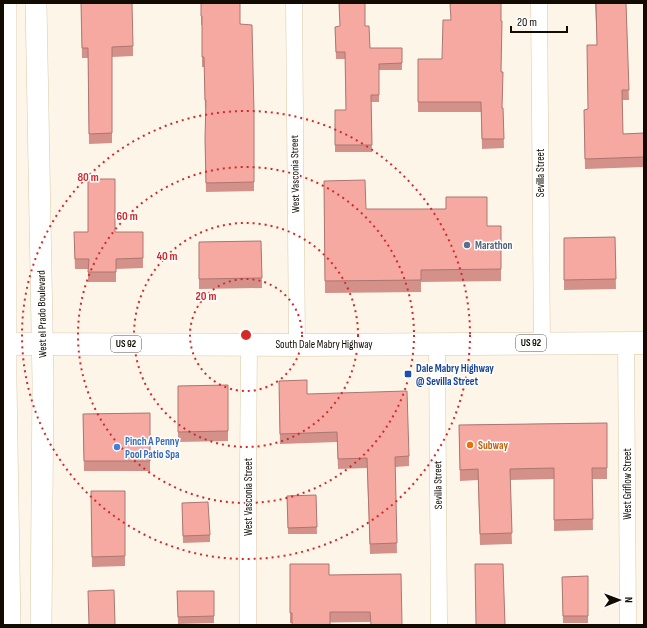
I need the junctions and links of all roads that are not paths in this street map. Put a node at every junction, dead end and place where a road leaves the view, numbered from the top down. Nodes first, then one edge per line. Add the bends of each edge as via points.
1 (6, 3) edge
2 (36, 3) edge
3 (294, 3) edge
4 (539, 3) edge
5 (542, 343) junction
6 (635, 343) edge
7 (5, 344) edge
8 (42, 344) junction
9 (437, 344) junction
10 (248, 345) junction
11 (297, 345) junction
12 (10, 625) edge
13 (41, 625) edge
14 (248, 625) edge
15 (439, 625) edge
16 (628, 625) edge

1 - 7 street
2 - 8 street, West el Prado Boulevard
3 - 11 street, West Vasconia Street
4 - 5 street, Sevilla Street
5 - 6 main road, South Dale Mabry Highway / US 92
5 - 9 main road, South Dale Mabry Highway / US 92
6 - 16 street, West Griflow Street
7 - 8 main road, South Dale Mabry Highway / US 92
7 - 12 street
8 - 10 main road, South Dale Mabry Highway / US 92
8 - 13 street, West el Prado Boulevard
9 - 11 main road, South Dale Mabry Highway / US 92
9 - 15 street, Sevilla Street
10 - 11 main road, South Dale Mabry Highway / US 92
10 - 14 street, West Vasconia Street

